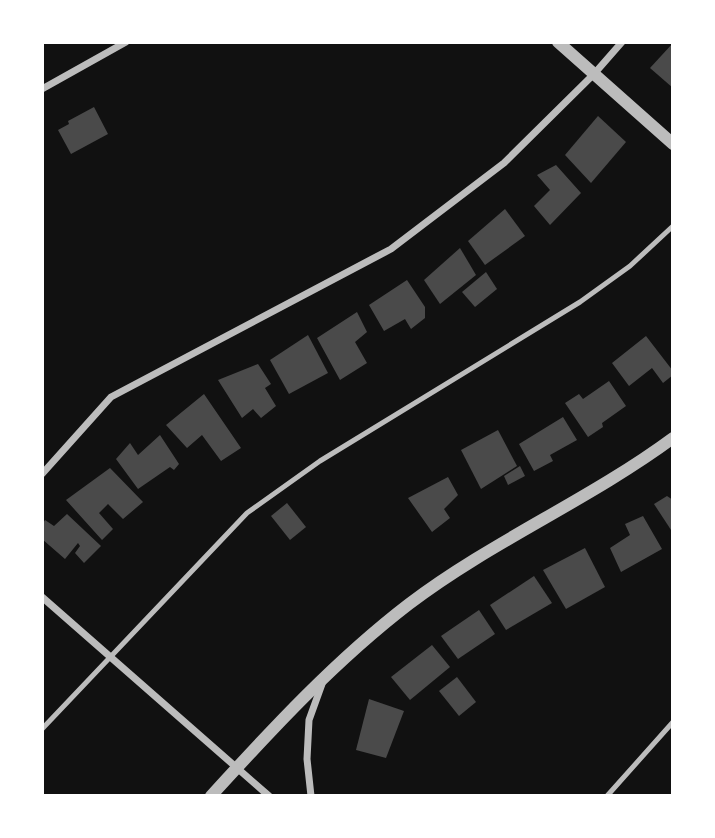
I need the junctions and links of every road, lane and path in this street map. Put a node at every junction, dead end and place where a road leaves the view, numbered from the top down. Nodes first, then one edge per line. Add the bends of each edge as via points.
1 (126, 42) edge
2 (558, 42) edge
3 (622, 42) edge
4 (594, 74) junction
5 (42, 89) edge
6 (673, 144) edge
7 (673, 226) edge
8 (673, 438) edge
9 (42, 474) edge
10 (42, 597) edge
11 (110, 656) junction
12 (326, 675) junction
13 (673, 722) edge
14 (42, 729) edge
15 (238, 767) junction
16 (211, 796) edge
17 (269, 796) edge
18 (311, 796) edge
19 (607, 796) edge

1 - 5 street
2 - 4 street
3 - 4 street
4 - 6 street
4 - 9 street via 504,163 391,249 111,397
7 - 11 lane via 630,266 580,302 320,461 247,513
8 - 12 street via 409,604
10 - 11 street
11 - 14 lane
11 - 15 street
12 - 15 street
12 - 18 street via 309,720
13 - 19 lane
15 - 16 street
15 - 17 street

